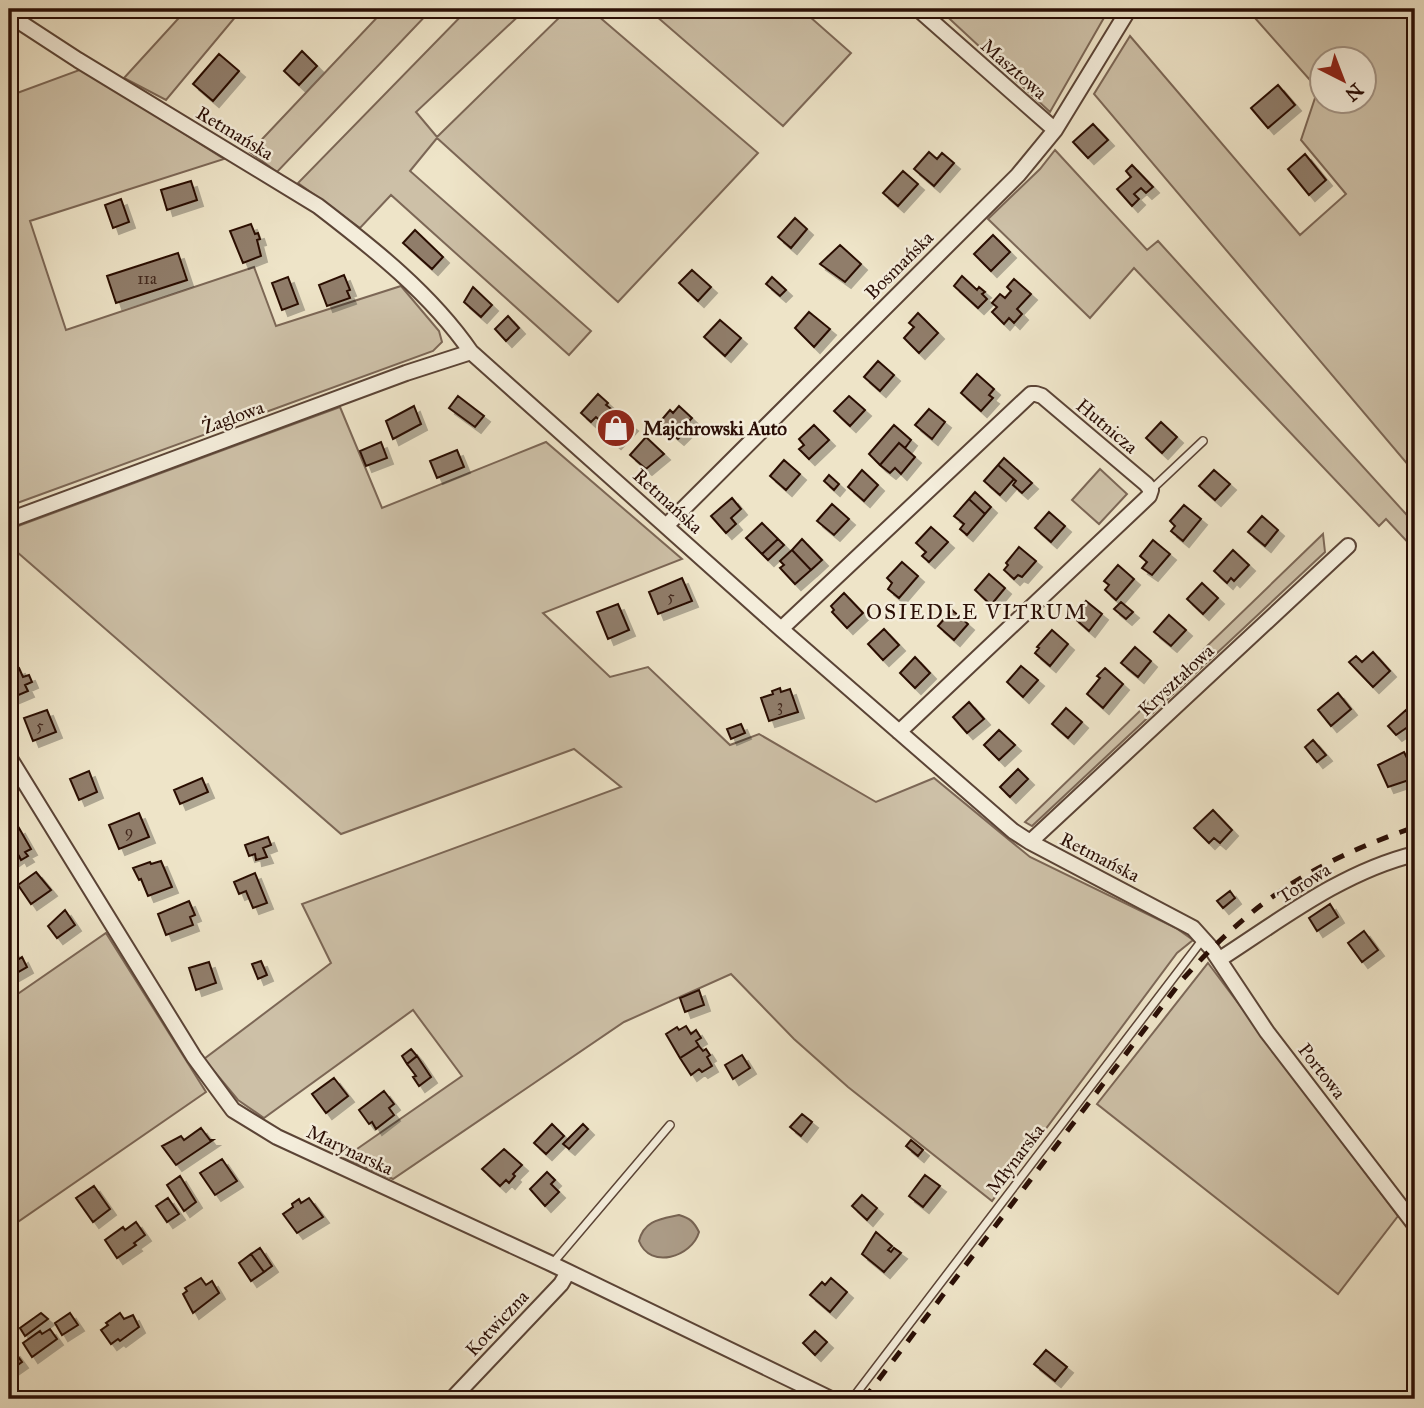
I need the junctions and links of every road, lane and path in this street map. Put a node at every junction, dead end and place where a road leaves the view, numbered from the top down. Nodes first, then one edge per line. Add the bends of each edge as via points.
1 (918, 9) edge
2 (1129, 9) edge
3 (9, 15) edge
4 (1055, 130) junction
5 (471, 352) junction
6 (1203, 440) dead end
7 (1151, 490) junction
8 (9, 520) edge
9 (667, 525) junction
10 (1348, 546) dead end
11 (780, 629) junction
12 (899, 732) junction
13 (9, 759) edge
14 (1030, 842) junction
15 (1415, 854) edge
16 (1203, 938) junction
17 (1220, 959) junction
18 (670, 1125) dead end
19 (1415, 1225) edge
20 (552, 1264) junction
21 (568, 1272) junction
22 (452, 1399) edge
23 (831, 1399) edge
24 (852, 1399) edge

1 - 4 street, Masztowa
2 - 4 street, Bosmańska
3 - 5 street, Retmańska via 318,206 419,290
4 - 9 street, Bosmańska via 1017,175
5 - 8 street, Żaglowa
5 - 9 street, Retmańska
6 - 7 lane
7 - 11 street, Hutnicza via 1042,396 1031,394
7 - 12 street
9 - 11 street, Retmańska
10 - 14 street, Kryształowa
11 - 12 street, Retmańska
12 - 14 street, Retmańska
13 - 20 street, Marynarska via 194,1057 233,1110 277,1137
14 - 16 street, Retmańska via 1183,922
15 - 17 street, Torowa via 1340,883
16 - 17 street, Portowa
16 - 24 lane, Młynarska
17 - 19 street, Portowa via 1267,1032
18 - 20 lane
20 - 21 street, Marynarska
21 - 22 street, Kotwiczna
21 - 23 street, Marynarska

